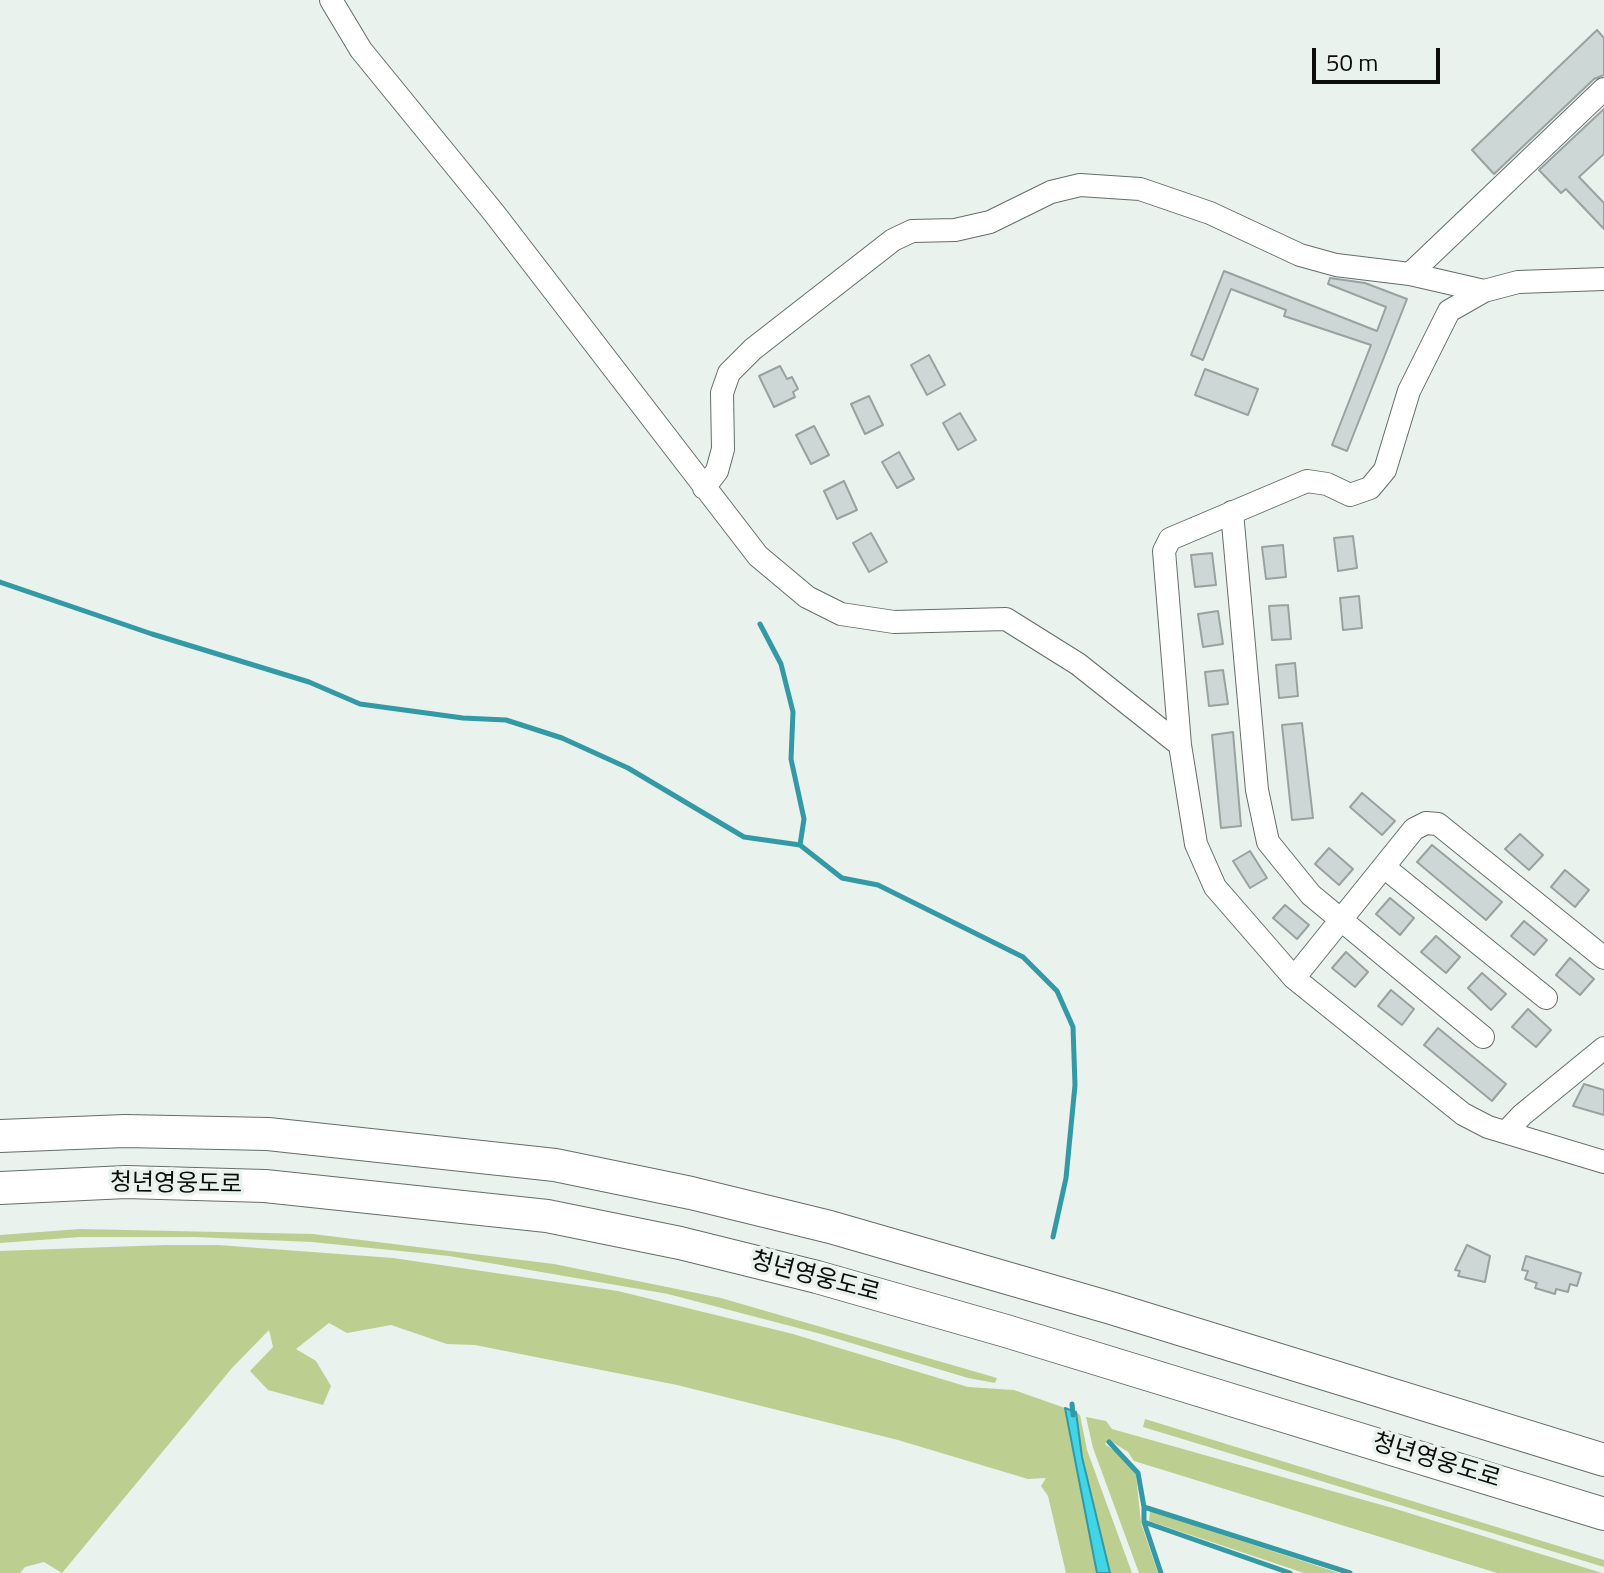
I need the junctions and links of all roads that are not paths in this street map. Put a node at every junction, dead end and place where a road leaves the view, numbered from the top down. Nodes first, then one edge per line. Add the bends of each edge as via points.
1 (331, 0) edge
2 (1604, 89) edge
3 (1410, 274) junction
4 (1604, 279) edge
5 (1484, 291) junction
6 (704, 488) junction
7 (1232, 512) junction
8 (1180, 745) junction
9 (1384, 867) junction
10 (1340, 921) junction
11 (1604, 958) edge
12 (1294, 978) junction
13 (1546, 998) dead end
14 (1483, 1037) dead end
15 (1600, 1058) edge
16 (1506, 1132) junction
17 (0, 1136) edge
18 (1604, 1162) edge
19 (0, 1188) edge
20 (1604, 1460) edge
21 (1604, 1514) edge

1 - 6 street via 361,50 494,213
2 - 3 street
3 - 5 street
3 - 6 street via 1300,255 1210,213 1140,189 1080,185 1051,192 990,222 912,231 893,240 729,373 722,393 723,449 717,471
4 - 5 street via 1518,282
5 - 7 street via 1449,311 1435,334 1398,421 1385,470 1370,488 1350,495 1307,481
6 - 8 street via 758,556 807,597 841,614 894,622 1006,619 1078,664
7 - 8 street via 1170,539 1164,551
7 - 10 street via 1260,816 1268,842 1289,870
8 - 12 street via 1196,844 1215,887
9 - 10 street
9 - 11 street via 1414,829 1438,824
9 - 13 street
10 - 12 street
10 - 14 street
12 - 16 street via 1463,1114
15 - 16 street
16 - 18 street
17 - 20 highway via 125,1131 268,1134 555,1165 830,1227
19 - 21 highway, 청년영웅도로 via 126,1182 265,1186 547,1216 680,1243 1102,1359

